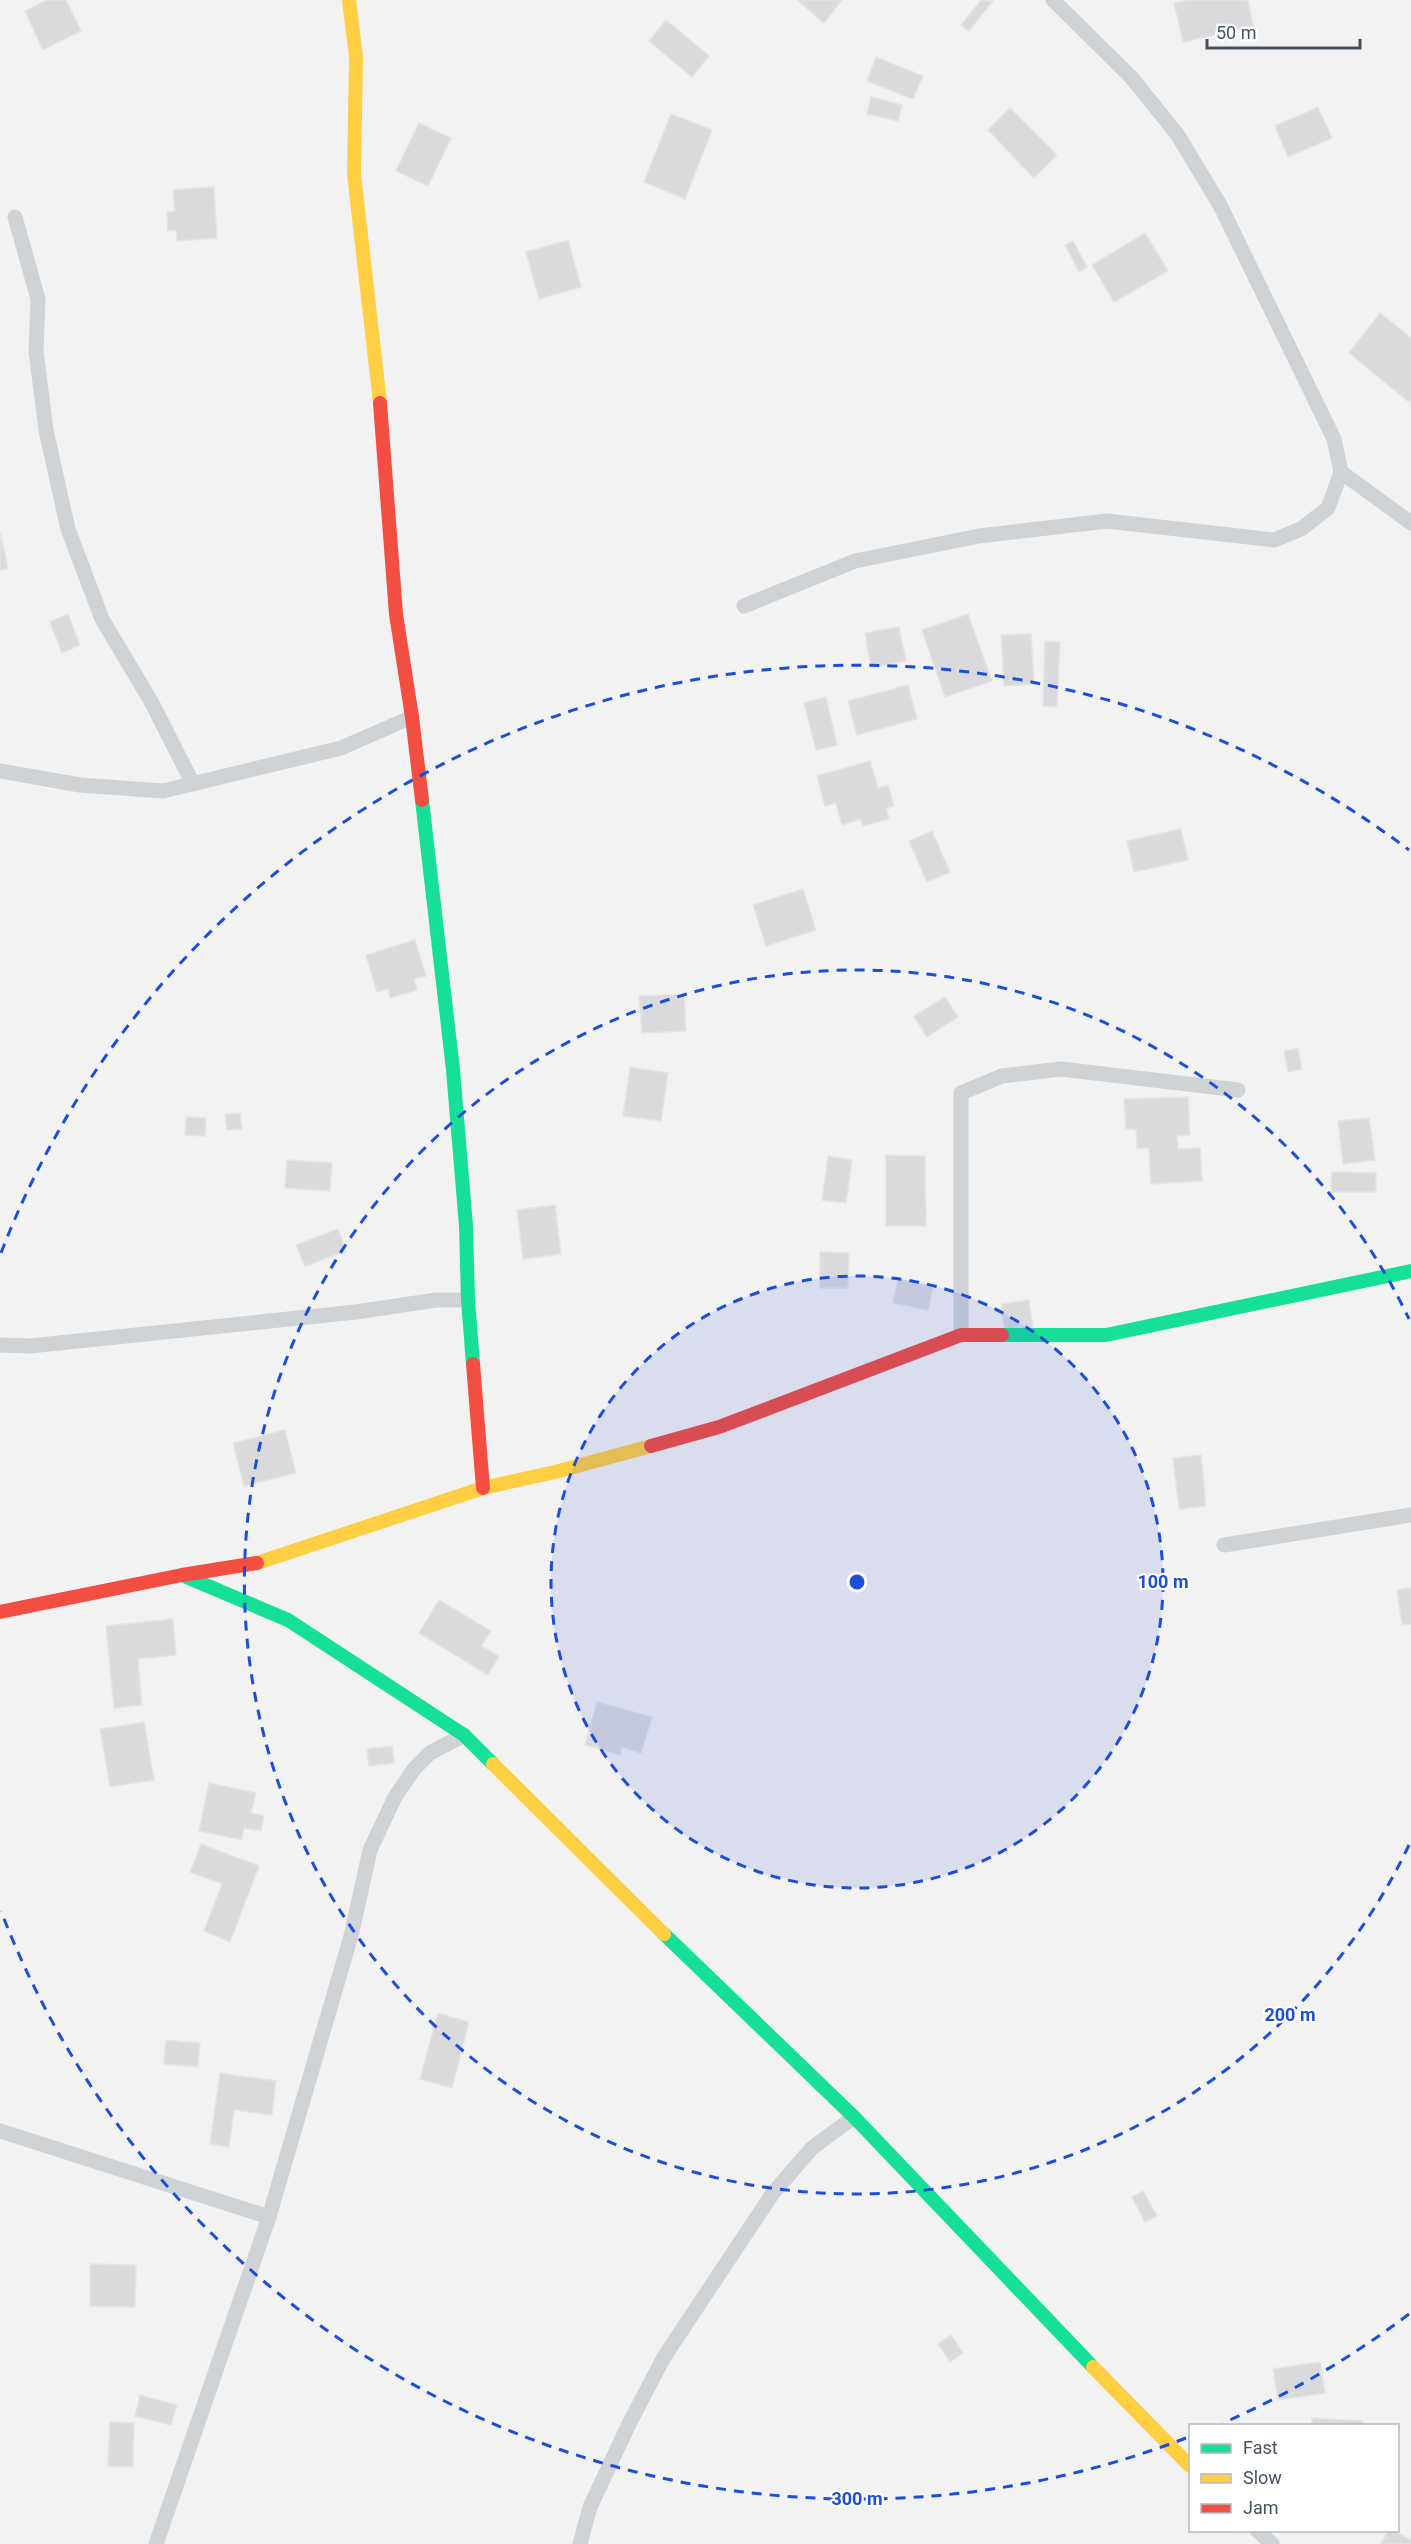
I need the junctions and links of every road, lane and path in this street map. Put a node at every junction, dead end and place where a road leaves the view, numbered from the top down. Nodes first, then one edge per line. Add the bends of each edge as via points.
1 (349, 0) edge
2 (1053, 0) edge
3 (15, 218) dead end
4 (1341, 472) junction
5 (1411, 523) edge
6 (744, 606) dead end
7 (412, 717) junction
8 (0, 771) edge
9 (193, 784) junction
10 (1238, 1090) dead end
11 (1411, 1270) edge
12 (468, 1300) junction
13 (961, 1335) junction
14 (0, 1344) edge
15 (483, 1488) junction
16 (1411, 1515) edge
17 (1224, 1545) dead end
18 (182, 1575) junction
19 (0, 1612) edge
20 (464, 1735) junction
21 (854, 2117) junction
22 (0, 2131) edge
23 (269, 2217) junction
24 (1189, 2464) edge
25 (1259, 2532) edge
26 (156, 2544) edge
27 (580, 2544) edge
28 (1272, 2544) edge

1 - 7 street via 356,57 354,174 378,374 396,614
2 - 4 street via 1131,77 1177,134 1214,195 1334,439
3 - 9 street via 38,299 36,351 46,430 68,529 102,619 152,703
4 - 5 street
4 - 6 street via 1328,508 1301,529 1274,540 1107,521 980,536 855,561
7 - 9 street via 341,748
7 - 12 street via 453,1070
8 - 9 street via 126,790 164,791
10 - 13 street via 1061,1069 1002,1076 961,1093
11 - 13 street via 1106,1335
12 - 14 street via 436,1300 332,1315 30,1346
12 - 15 street
13 - 15 street via 719,1427 555,1473
15 - 18 street via 267,1561
16 - 17 street
18 - 19 street
18 - 20 street via 288,1620
20 - 21 street
20 - 23 street via 430,1753 414,1769 395,1797 370,1850 351,1936
21 - 24 street
21 - 27 street via 812,2148 773,2193 664,2357 590,2506
22 - 23 street
23 - 26 street
25 - 28 street

